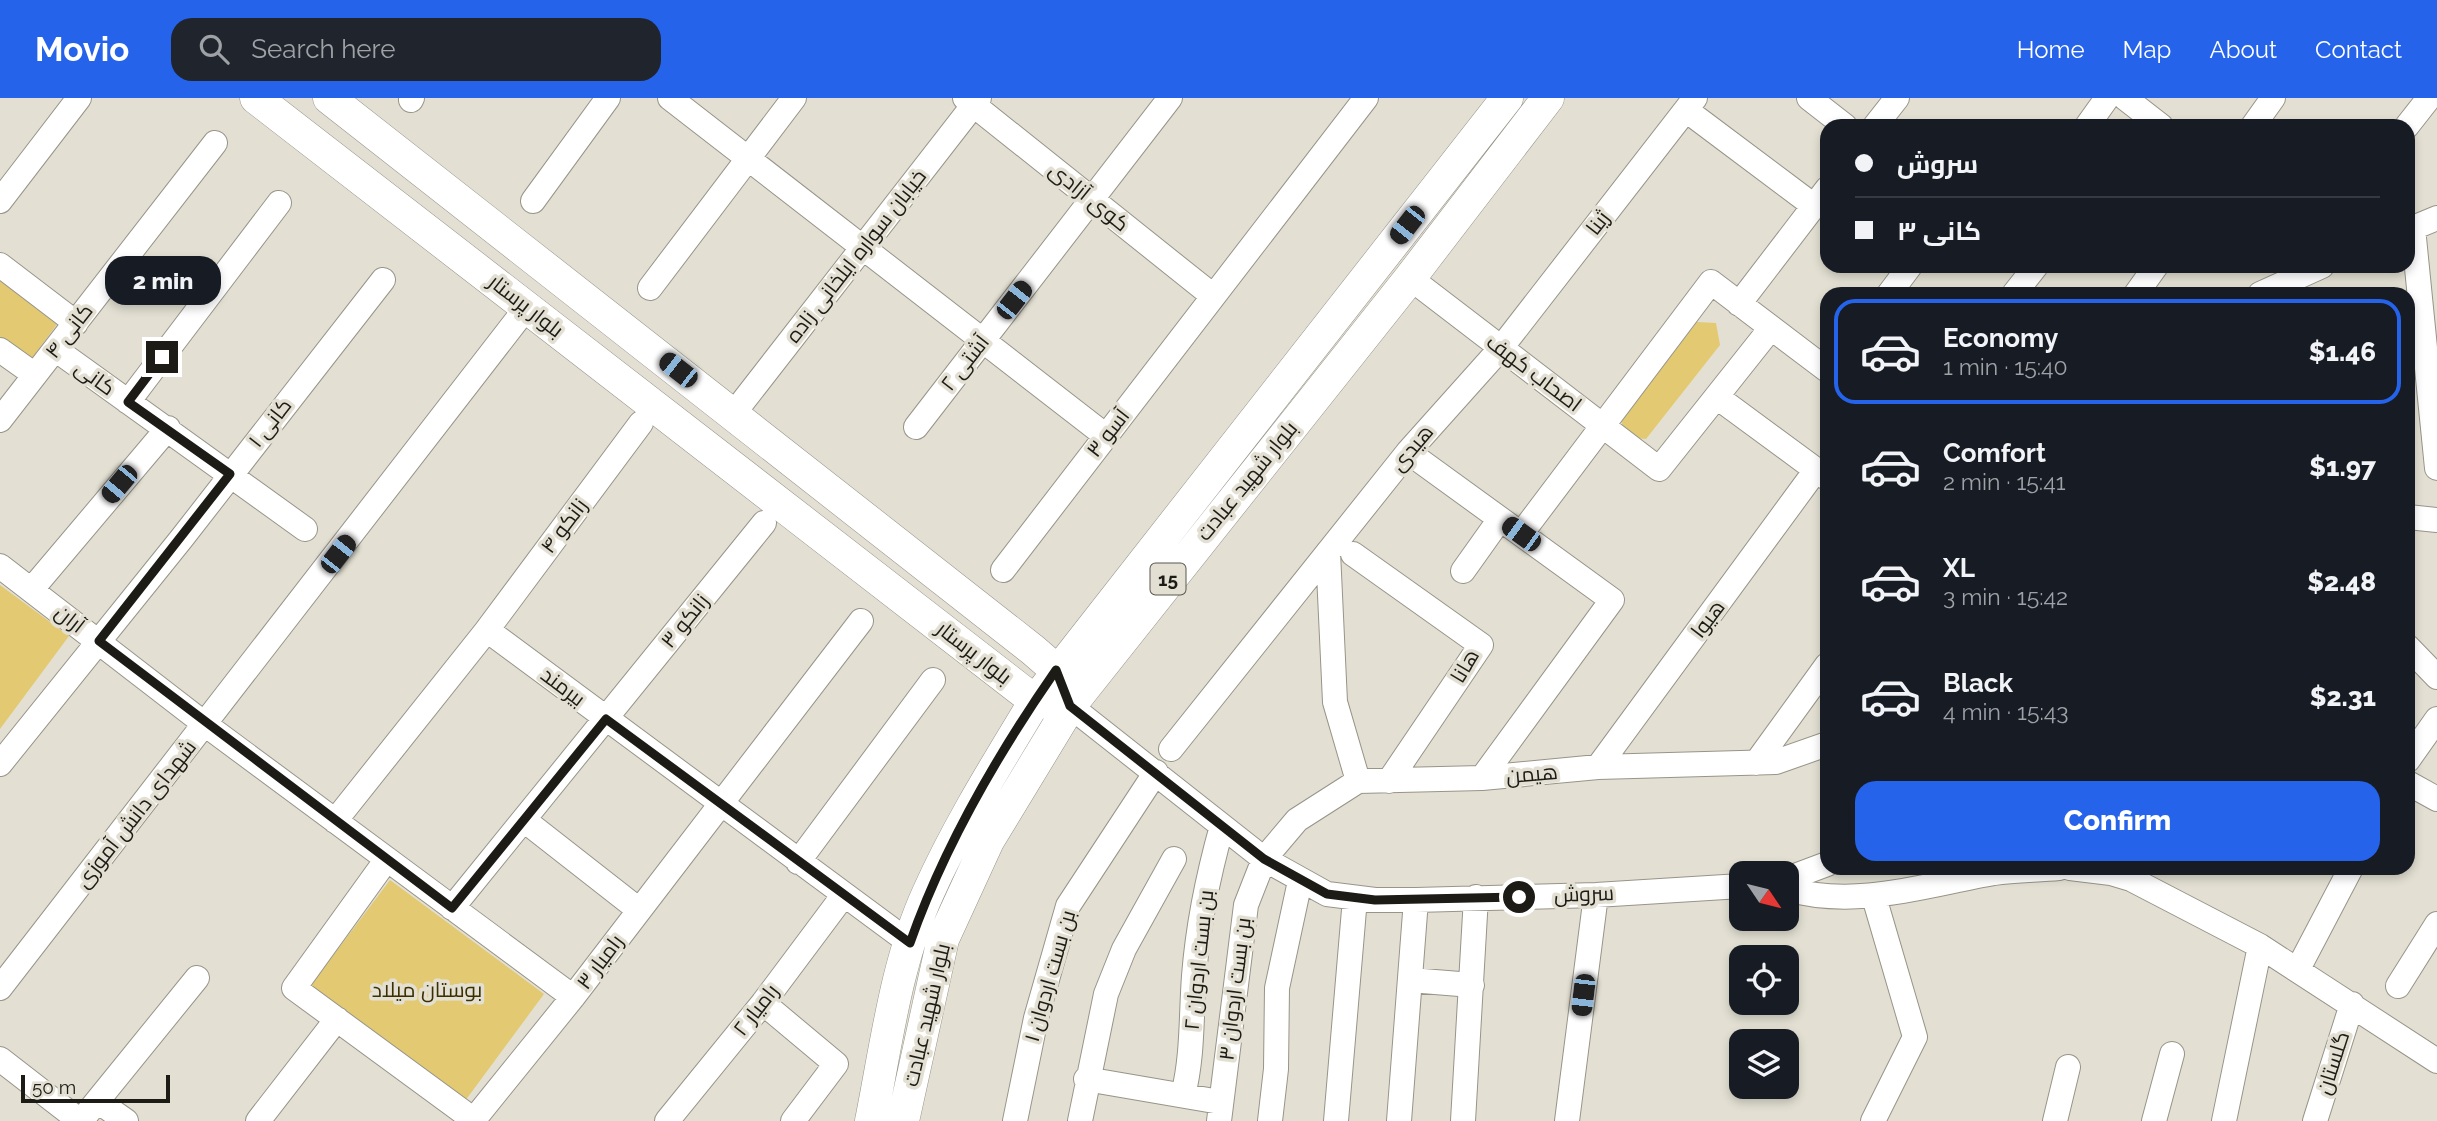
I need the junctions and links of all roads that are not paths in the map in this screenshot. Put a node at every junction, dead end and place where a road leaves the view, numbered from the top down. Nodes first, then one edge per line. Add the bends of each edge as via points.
1 (79, 98) edge
2 (256, 98) edge
3 (330, 98) edge
4 (608, 98) edge
5 (670, 98) edge
6 (794, 98) edge
7 (1170, 98) edge
8 (1366, 98) edge
9 (1507, 98) edge
10 (1548, 98) edge
11 (1809, 98) edge
12 (1897, 98) edge
13 (2107, 98) edge
14 (2125, 98) edge
15 (2273, 98) edge
16 (2429, 98) edge
17 (973, 100) edge
18 (1691, 104) edge
19 (1836, 119) edge
20 (1880, 119) edge
21 (2092, 119) edge
22 (2152, 119) edge
23 (2258, 119) edge
24 (2412, 119) edge
25 (215, 143) dead end
26 (748, 158) junction
27 (1820, 196) edge
28 (1820, 198) edge
29 (1092, 199) junction
30 (0, 201) edge
31 (533, 201) dead end
32 (279, 203) dead end
33 (2437, 218) edge
34 (2415, 227) edge
35 (863, 247) junction
36 (0, 265) edge
37 (2030, 273) edge
38 (2306, 273) edge
39 (1410, 278) junction
40 (383, 280) dead end
41 (2284, 283) edge
42 (2020, 287) edge
43 (650, 288) dead end
44 (2415, 291) edge
45 (1213, 296) junction
46 (1739, 304) junction
47 (527, 307) junction
48 (76, 323) junction
49 (1771, 328) junction
50 (983, 340) junction
51 (1501, 348) junction
52 (55, 349) junction
53 (0, 350) edge
54 (1820, 365) edge
55 (35, 375) junction
56 (1717, 397) junction
57 (128, 402) junction
58 (734, 413) junction
59 (2425, 414) edge
60 (0, 420) edge
61 (641, 423) dead end
62 (1602, 425) junction
63 (916, 427) dead end
64 (168, 428) junction
65 (1106, 436) junction
66 (1408, 452) junction
67 (2437, 468) edge
68 (1820, 473) edge
69 (230, 474) junction
70 (1820, 475) edge
71 (2415, 518) edge
72 (1500, 519) junction
73 (2437, 520) edge
74 (764, 523) dead end
75 (305, 529) dead end
76 (1521, 534) junction
77 (1328, 552) junction
78 (1353, 554) dead end
79 (0, 566) edge
80 (1003, 570) dead end
81 (1463, 571) dead end
82 (32, 589) junction
83 (861, 621) dead end
84 (487, 630) junction
85 (99, 641) junction
86 (2415, 654) edge
87 (1056, 670) junction
88 (1820, 675) edge
89 (2437, 677) edge
90 (933, 680) dead end
91 (1035, 701) junction
92 (1070, 706) junction
93 (606, 719) junction
94 (2437, 719) edge
95 (206, 725) junction
96 (1820, 746) edge
97 (2415, 746) edge
98 (1171, 749) dead end
99 (1, 762) edge
100 (1756, 763) junction
101 (1598, 767) junction
102 (1156, 772) junction
103 (1482, 778) junction
104 (1358, 781) junction
105 (1389, 781) junction
106 (2415, 787) edge
107 (2437, 799) edge
108 (720, 804) junction
109 (524, 820) junction
110 (335, 821) junction
111 (1222, 826) junction
112 (387, 859) junction
113 (1174, 859) dead end
114 (1264, 859) junction
115 (798, 862) junction
116 (1820, 867) edge
117 (1799, 874) edge
118 (1987, 875) edge
119 (2118, 875) edge
120 (2347, 875) edge
121 (1300, 881) junction
122 (1729, 887) edge
123 (1799, 891) edge
124 (1596, 895) junction
125 (843, 896) junction
126 (1476, 897) junction
127 (1874, 897) junction
128 (1356, 898) junction
129 (1416, 900) junction
130 (452, 908) junction
131 (639, 910) junction
132 (2437, 924) edge
133 (910, 943) junction
134 (2260, 946) junction
135 (2298, 969) junction
136 (197, 978) dead end
137 (1410, 980) junction
138 (1472, 985) junction
139 (2398, 986) dead end
140 (0, 988) edge
141 (573, 998) junction
142 (763, 1003) junction
143 (2352, 1004) junction
144 (337, 1019) junction
145 (2172, 1054) dead end
146 (0, 1059) edge
147 (2437, 1061) edge
148 (2068, 1067) dead end
149 (1086, 1079) junction
150 (1183, 1095) junction
151 (99, 1101) junction
152 (1219, 1112) edge
153 (469, 1118) edge
154 (80, 1121) edge
155 (126, 1121) edge
156 (258, 1121) edge
157 (667, 1121) edge
158 (793, 1121) edge
159 (871, 1121) edge
160 (903, 1121) edge
161 (1015, 1121) edge
162 (1080, 1121) edge
163 (1270, 1121) edge
164 (1336, 1121) edge
165 (1399, 1121) edge
166 (1463, 1121) edge
167 (1567, 1121) edge
168 (1873, 1121) edge
169 (2055, 1121) edge
170 (2154, 1121) edge
171 (2224, 1121) edge
172 (2315, 1121) edge

1 - 30 street
2 - 47 main road, بلوار پرستار
3 - 58 main road, بلوار پرستار
4 - 31 street
5 - 26 street
6 - 26 street
7 - 29 street, آشتی ۲
8 - 45 street, آسو ۳
9 - 87 main road, بلوار شهید عبادت / 15
10 - 39 main road, بلوار شهید عبادت / 15
11 - 19 street
12 - 20 street
13 - 21 street
14 - 22 street
15 - 23 street
16 - 24 street
17 - 29 street, کوی آزادی
17 - 35 street, خیابان سواره ایلخانی زاده
18 - 27 street
18 - 51 street, ژینا
25 - 48 street, کانی ۴
26 - 35 street
26 - 43 street
28 - 46 street
29 - 45 street, کوی آزادی
29 - 50 street, آشتی ۲
32 - 57 street
33 - 34 street
35 - 50 street
35 - 58 street, خیابان سواره ایلخانی زاده
36 - 48 street
37 - 42 street
38 - 41 street
39 - 51 street, اصحاب کهف
39 - 92 main road, بلوار شهید عبادت / 15
40 - 69 street, کانی ۱
44 - 59 street
45 - 65 street, آسو ۳
46 - 49 street
46 - 62 street via 1711,282
47 - 91 main road, بلوار پرستار
47 - 95 street, شهدای دانش آموزی
48 - 52 street, کانی ۴
49 - 54 street
49 - 56 street
50 - 63 street, آشتی ۲
50 - 65 street
51 - 62 street, اصحاب کهف
51 - 66 street, هیدی
52 - 55 street, کانی ۴
52 - 57 street, کانی
53 - 55 street
55 - 60 street, کانی ۴
56 - 62 street, اصحاب کهف via 1659,469
56 - 68 street
57 - 64 street, کانی
58 - 87 main road, بلوار پرستار
59 - 67 street
61 - 84 street, زانکو ۴
62 - 76 street
64 - 69 street, کانی
64 - 82 street
65 - 80 street, آسو ۳
66 - 72 street
66 - 77 street, هیدی
69 - 75 street, کانی
69 - 85 street, کانی ۱
70 - 101 street, هیوا
71 - 73 street
72 - 76 street
72 - 81 street
74 - 93 street, زانکو ۳
76 - 103 street via 1612,600
77 - 98 street, هیدی
77 - 104 street via 1335,702
78 - 105 street, هانا via 1481,645
79 - 82 street, آران
82 - 85 street, آران
83 - 108 street, رامیار ۳
84 - 93 street, بیرمند
84 - 110 street, زانکو ۴
85 - 95 street, آران
85 - 99 street, کانی ۱
86 - 89 street
87 - 91 main road, بلوار شهید عبادت / 15
87 - 92 main road
88 - 100 street
90 - 115 street
91 - 92 main road, بلوار پرستار
91 - 133 main road, بلوار شهید عبادت / 15 via 976,797 927,894
92 - 102 street, سروش
92 - 160 main road, بلوار شهید عبادت / 15 via 988,841 943,939
93 - 108 street, بیرمند
93 - 109 street, زانکو ۳
94 - 97 street
95 - 110 street, آران
95 - 140 street, شهدای دانش آموزی
96 - 100 street, هیمن via 1776,762
100 - 101 street, هیمن
101 - 103 street, هیمن
102 - 111 street, سروش
102 - 161 street, بن بست اردوان ۱ via 1068,906 1036,1018
103 - 105 street, هیمن
104 - 105 street, هیمن
104 - 114 street via 1297,820
106 - 107 street
108 - 115 street, بیرمند
108 - 131 street, رامیار ۳
109 - 130 street, زانکو ۳
109 - 131 street
110 - 112 street, آران
111 - 114 street, سروش
111 - 150 street, بن بست اردوان ۲ via 1205,885
112 - 130 street, آران
112 - 144 street via 294,988
113 - 149 street via 1124,949 1106,995
114 - 121 street, سروش
114 - 152 street, بن بست اردوان ۳ via 1246,905
115 - 125 street, بیرمند
116 - 117 street
118 - 127 street
119 - 134 street
120 - 135 street
121 - 128 street, سروش via 1327,894
121 - 163 street via 1277,988
122 - 124 street, سروش
123 - 127 street
124 - 126 street, سروش
124 - 167 street
125 - 133 street, بیرمند
125 - 142 street, رامیار ۲
126 - 129 street, سروش
126 - 138 street
127 - 168 street via 1915,1037
128 - 129 street, سروش
128 - 164 street
129 - 137 street
130 - 141 street, آران
131 - 141 street, رامیار ۳
132 - 139 street
133 - 159 main road, بلوار شهید عبادت / 15
134 - 135 street
134 - 171 street
135 - 143 street
136 - 151 street
137 - 138 street
137 - 165 street
138 - 166 street
141 - 153 street, رامیار ۳
142 - 157 street, رامیار ۲
142 - 158 street via 836,1065
143 - 147 street
143 - 172 street, گلستان
144 - 153 street
144 - 156 street
145 - 170 street
146 - 154 street
148 - 169 street
149 - 150 street
149 - 162 street
150 - 152 street
151 - 154 street
151 - 155 street

